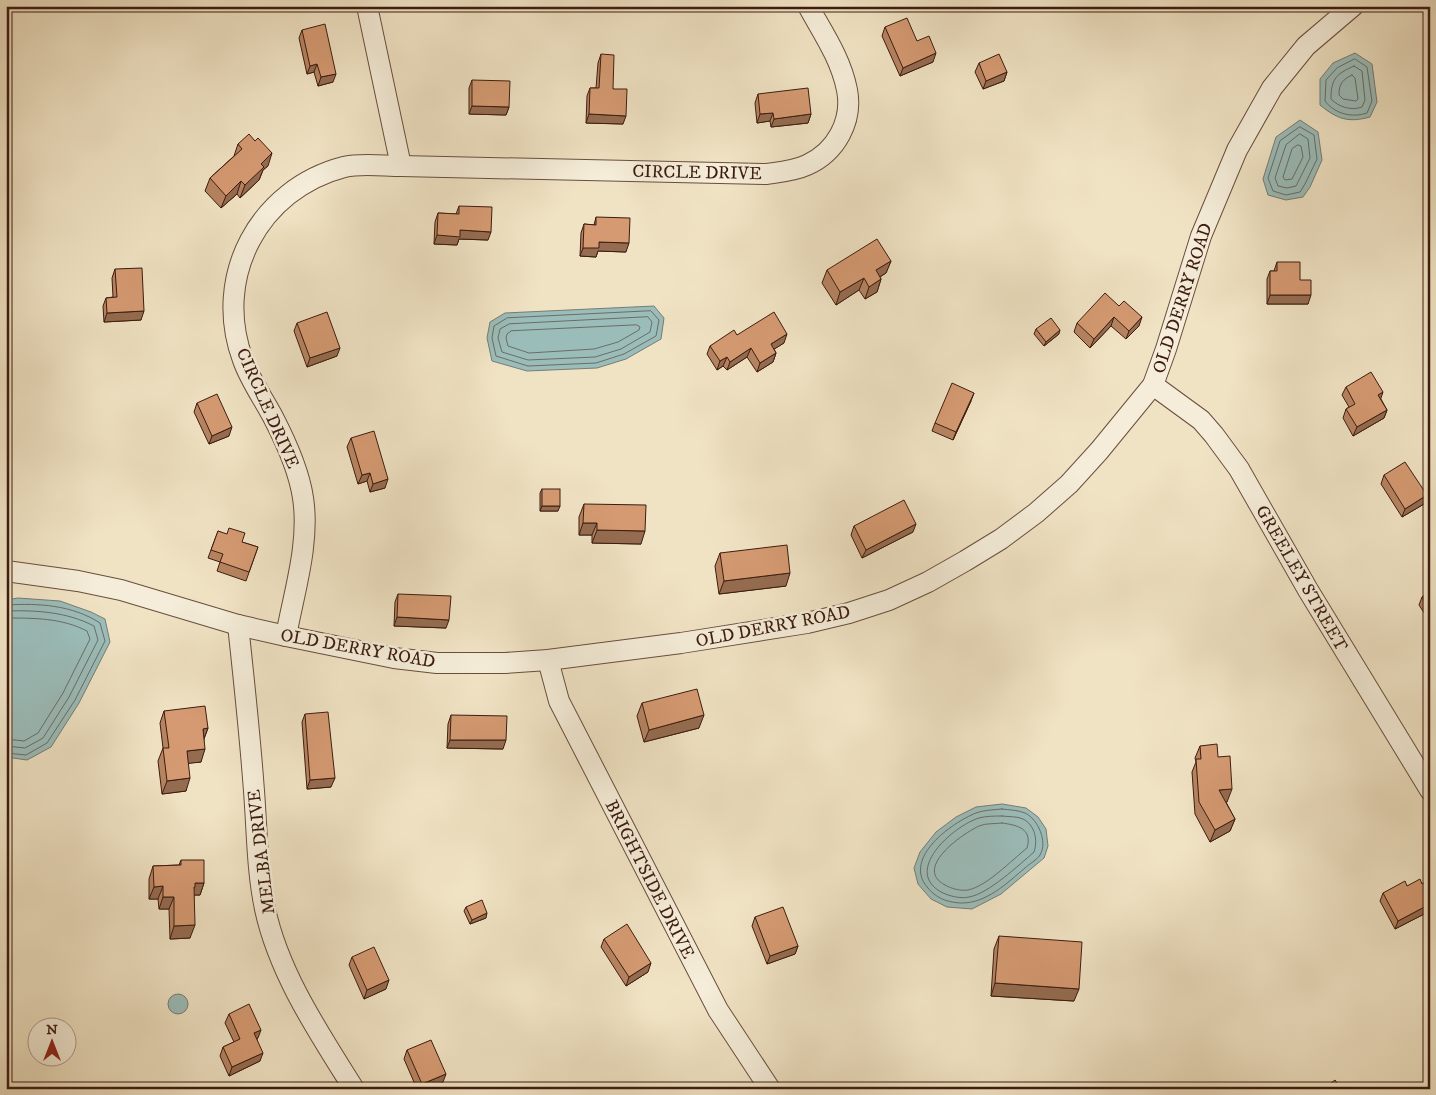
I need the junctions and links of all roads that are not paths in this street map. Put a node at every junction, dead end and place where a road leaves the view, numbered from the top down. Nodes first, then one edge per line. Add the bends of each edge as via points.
1 (367, 6) edge
2 (808, 6) edge
3 (1353, 6) edge
4 (400, 166) junction
5 (1152, 385) junction
6 (6, 571) edge
7 (238, 625) junction
8 (286, 636) junction
9 (548, 660) junction
10 (1430, 790) edge
11 (354, 1089) edge
12 (770, 1089) edge

1 - 4 street
2 - 4 street, CIRCLE DRIVE via 841,69 847,91 848,114 840,136 826,153 808,164 766,174
3 - 5 street, OLD DERRY ROAD via 1306,46 1272,88 1237,150 1201,236
4 - 8 street, CIRCLE DRIVE via 346,167 301,184 282,198 253,233 237,274 234,317 243,360 292,458 304,498 303,541
5 - 9 street, OLD DERRY ROAD via 1099,451 1066,487 1036,513 965,562 890,600 807,623
5 - 10 street, GREELEY STREET via 1201,420 1239,470
6 - 7 street, OLD DERRY ROAD via 121,590
7 - 8 street, OLD DERRY ROAD
7 - 11 street, MELBA DRIVE via 265,909 278,951 296,990
8 - 9 street, OLD DERRY ROAD via 394,658 438,663
9 - 12 street, BRIGHTSIDE DRIVE via 559,701 713,1001

